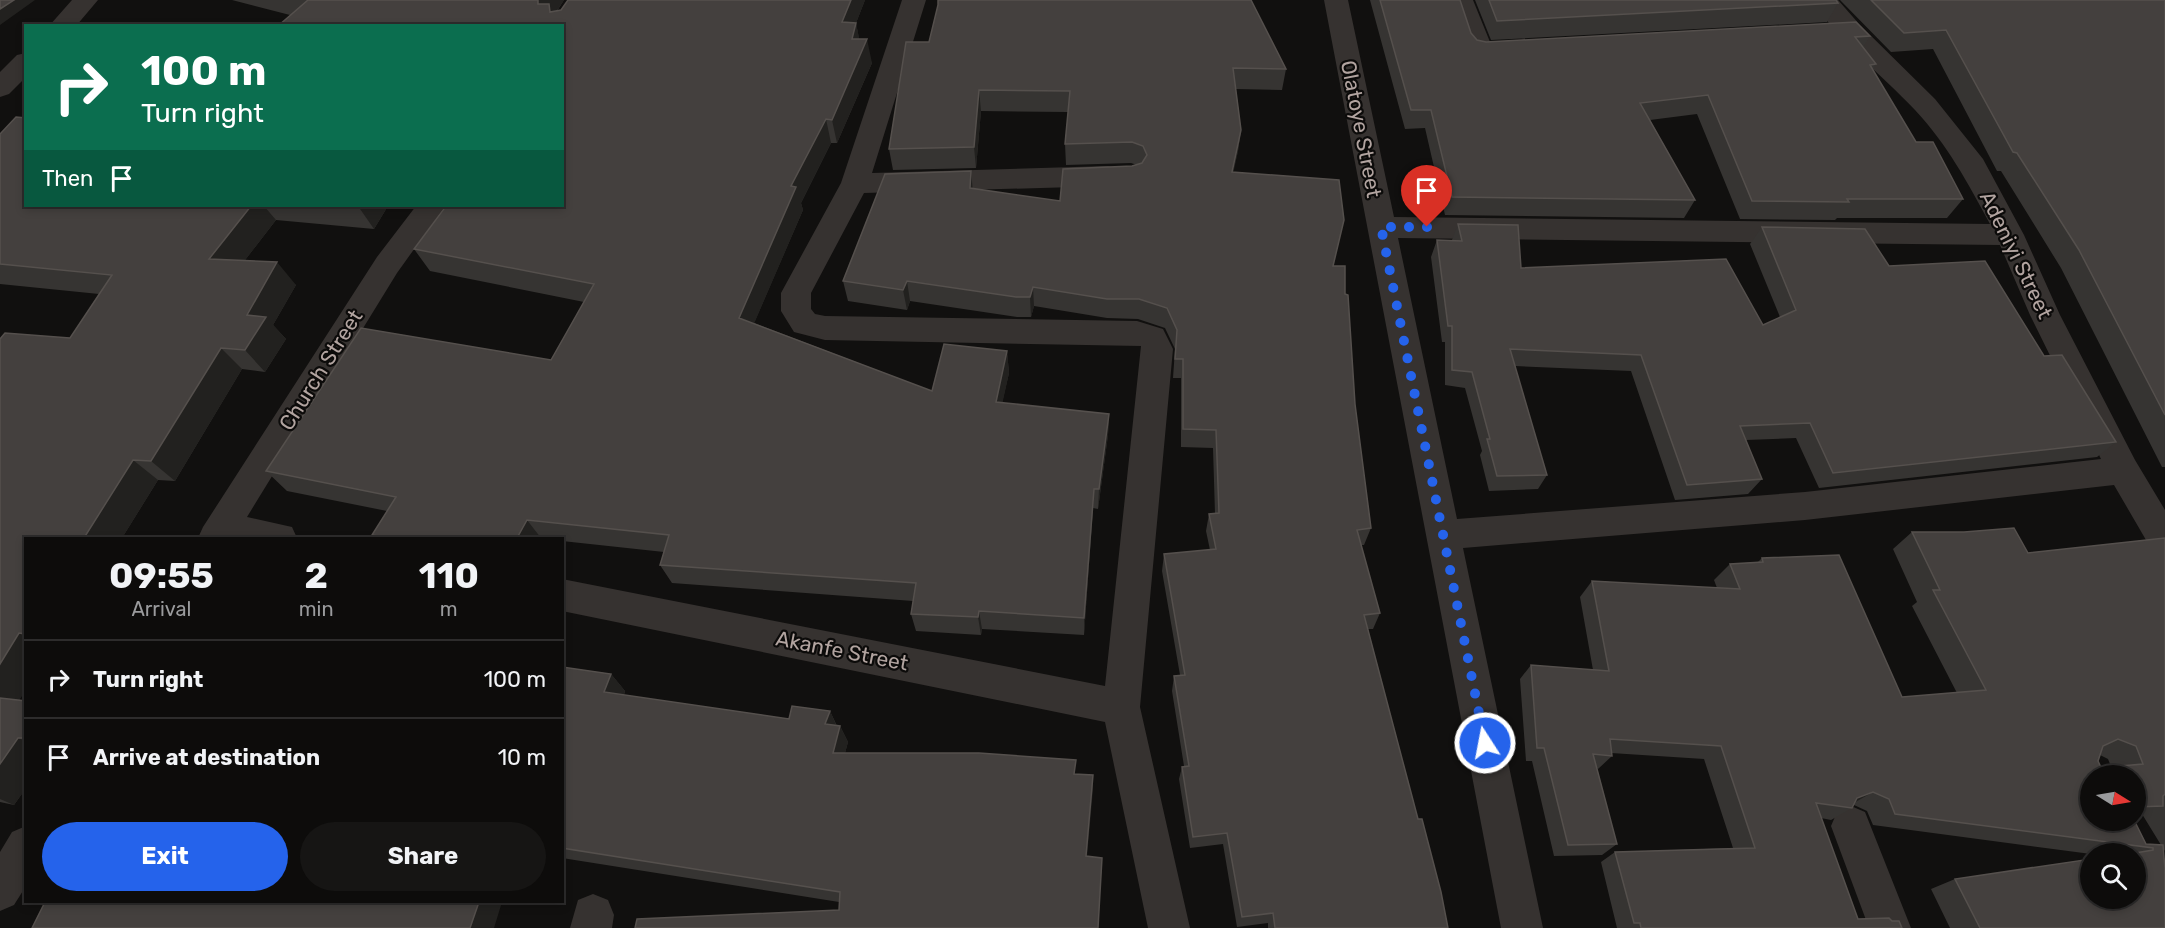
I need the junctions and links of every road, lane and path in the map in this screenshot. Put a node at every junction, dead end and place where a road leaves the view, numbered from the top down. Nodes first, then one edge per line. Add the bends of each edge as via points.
1 (86, 0) edge
2 (914, 0) edge
3 (1336, 0) edge
4 (1461, 0) edge
5 (1824, 0) edge
6 (63, 24) edge
7 (1851, 31) junction
8 (1815, 33) edge
9 (1540, 48) edge
10 (1130, 175) edge
11 (855, 183) junction
12 (430, 207) edge
13 (1381, 227) junction
14 (2010, 235) junction
15 (2124, 470) junction
16 (219, 533) edge
17 (1444, 535) junction
18 (268, 537) edge
19 (2165, 541) edge
20 (564, 595) edge
21 (1121, 707) junction
22 (1851, 826) edge
23 (24, 849) edge
24 (1, 883) edge
25 (1169, 928) edge
26 (1522, 928) edge
27 (1890, 928) edge

1 - 6 street
2 - 11 street
3 - 13 street, Olatoye Street
4 - 9 street via 1480,51
5 - 7 street, Adeniyi Street
7 - 8 street
7 - 14 street, Adeniyi Street via 1926,105 1969,159
10 - 11 street
11 - 21 street via 796,293 796,311 805,324 825,328 1137,333 1152,337 1158,349
12 - 16 street, Church Street via 387,265
13 - 14 street
13 - 17 street, Olatoye Street
14 - 15 street, Adeniyi Street via 2045,315
15 - 17 street via 1805,506
15 - 19 street, Adeniyi Street
16 - 18 street
17 - 26 street, Olatoye Street
20 - 21 street, Akanfe Street
21 - 25 street
22 - 27 street
23 - 24 street

